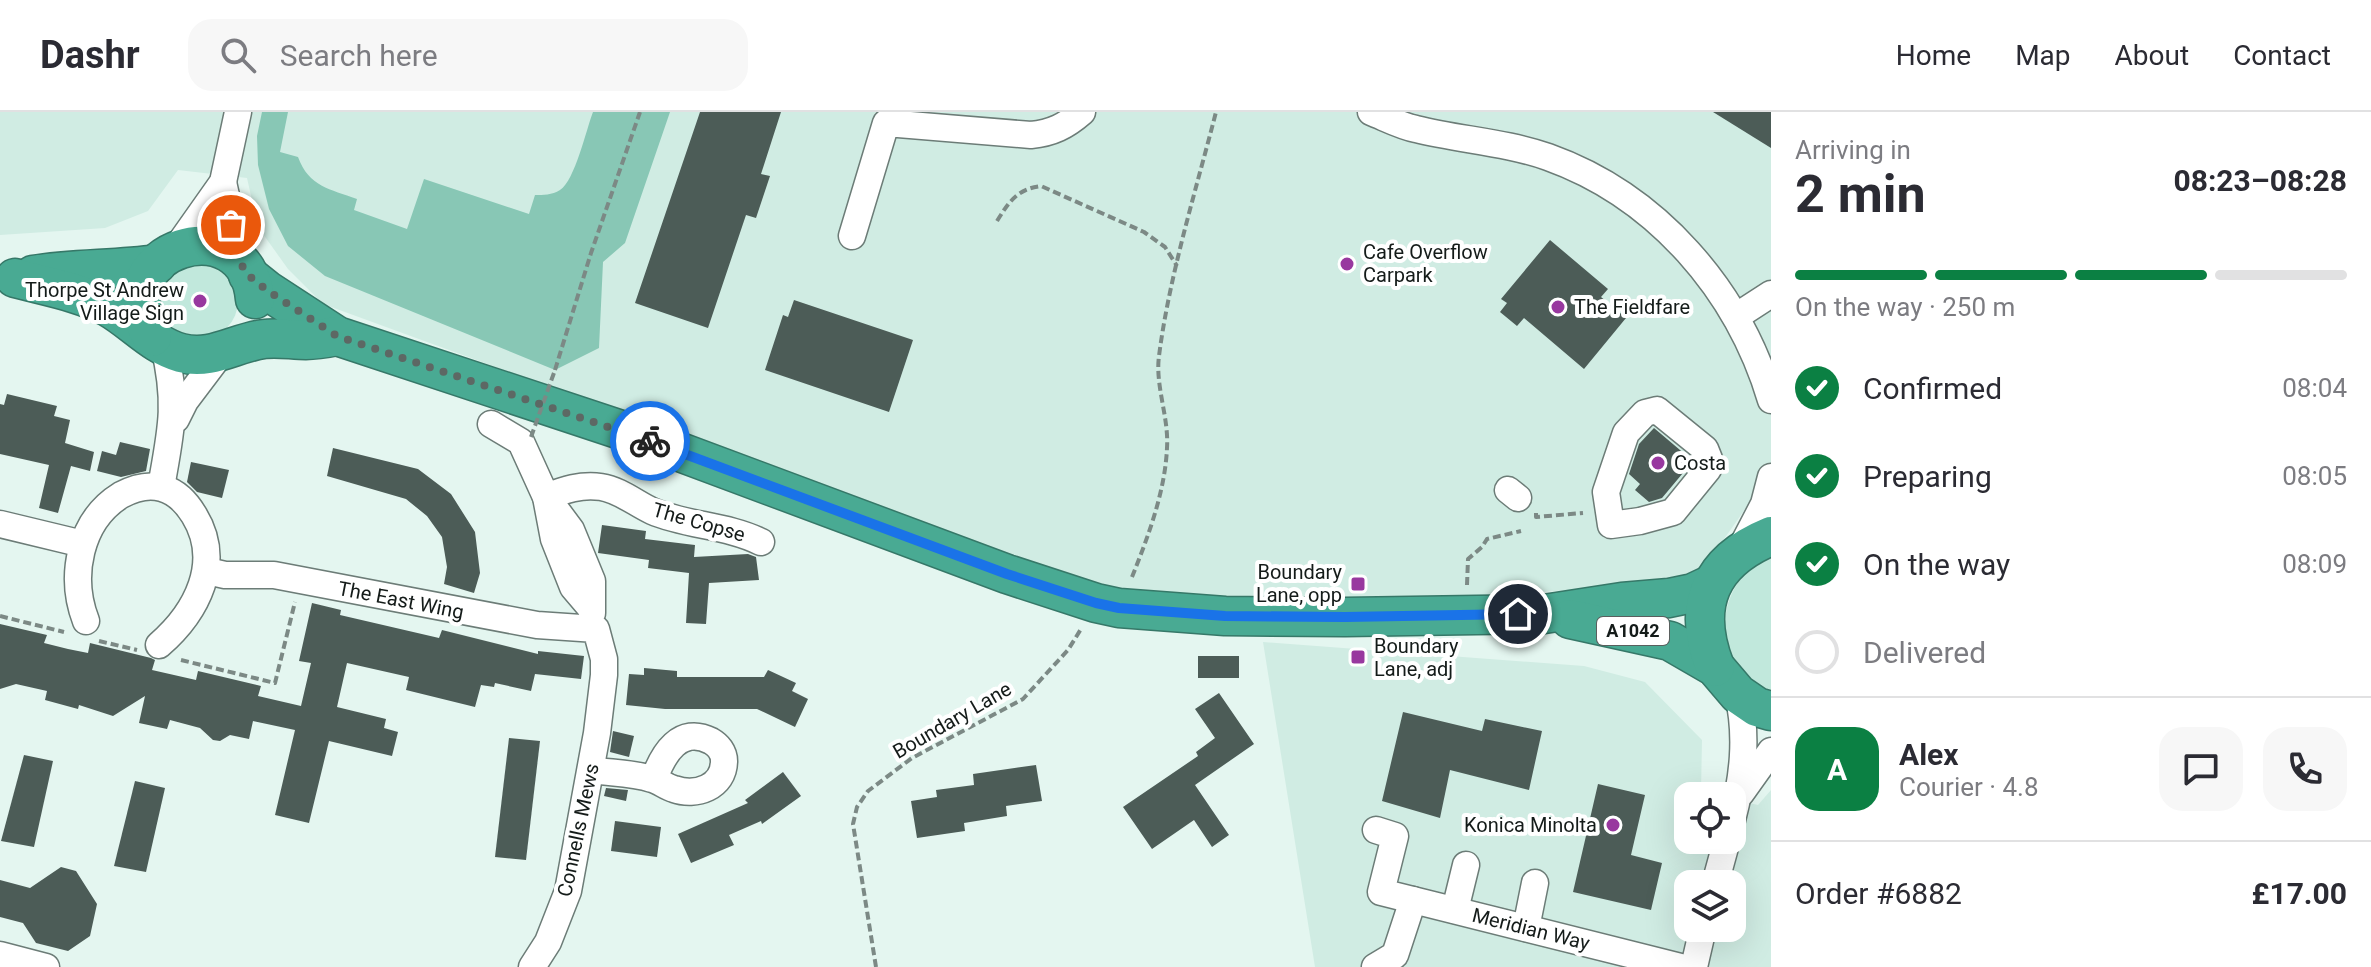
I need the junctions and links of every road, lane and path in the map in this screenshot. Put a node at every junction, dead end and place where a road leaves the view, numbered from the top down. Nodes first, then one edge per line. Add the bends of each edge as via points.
1 (238, 112) edge
2 (640, 112) edge
3 (1082, 112) edge
4 (1216, 112) edge
5 (1371, 112) edge
6 (223, 182) junction
7 (997, 221) dead end
8 (852, 236) dead end
9 (166, 257) junction
10 (1177, 268) junction
11 (245, 269) junction
12 (7, 278) edge
13 (1771, 294) edge
14 (1737, 316) junction
15 (337, 336) junction
16 (158, 342) junction
17 (231, 348) junction
18 (1771, 400) edge
19 (491, 424) dead end
20 (172, 426) junction
21 (531, 437) dead end
22 (1771, 477) edge
23 (161, 487) junction
24 (546, 497) junction
25 (1521, 498) dead end
26 (1609, 509) dead end
27 (0, 524) edge
28 (1521, 531) dead end
29 (1771, 536) edge
30 (761, 542) dead end
31 (83, 544) junction
32 (1738, 554) junction
33 (207, 571) junction
34 (1710, 585) junction
35 (1108, 606) junction
36 (1544, 614) junction
37 (1465, 615) junction
38 (593, 618) junction
39 (86, 621) dead end
40 (159, 645) dead end
41 (1726, 681) junction
42 (1771, 711) edge
43 (1771, 751) edge
44 (591, 770) junction
45 (654, 779) dead end
46 (1738, 782) edge
47 (1746, 791) edge
48 (1376, 830) dead end
49 (1466, 865) dead end
50 (1535, 883) dead end
51 (1413, 900) junction
52 (1455, 910) junction
53 (1526, 928) junction
54 (1700, 942) edge
55 (0, 955) edge
56 (46, 967) edge
57 (532, 967) edge
58 (876, 967) edge
59 (1375, 967) edge
60 (1681, 967) edge
61 (1694, 967) edge

1 - 6 street
2 - 21 path, bridge
3 - 8 street via 1064,127 1031,135 886,123
4 - 10 path
5 - 14 street via 1414,129 1549,158 1610,187 1667,230 1707,272
6 - 9 street
6 - 11 street
7 - 10 path via 1024,188 1041,186 1144,232 1165,247
9 - 11 highway, A1042 via 189,245 204,245 219,249
9 - 12 highway, A1042 via 115,270
9 - 16 highway via 148,275 141,298 144,324
10 - 35 path via 1159,360 1167,448 1161,486 1146,542
11 - 15 highway, A1042 via 268,291
11 - 17 highway via 256,311 248,334
12 - 16 highway, A1042 via 107,307
13 - 14 street
14 - 18 street
15 - 17 highway, A1042 via 265,339
15 - 35 highway, A1042 via 621,430 1007,574
16 - 17 highway, A1042 via 192,355
16 - 20 street via 174,396
17 - 20 street via 185,401
19 - 24 street via 521,442
20 - 23 street
22 - 32 street via 1764,504
23 - 31 street via 129,490 114,500 92,523
23 - 33 street via 177,494 197,520
24 - 30 street, The Copse via 578,486 602,487 654,511
24 - 38 street via 571,530 592,581
25 - 26 path via 1536,517
27 - 31 street
28 - 37 path via 1487,539 1468,559
29 - 32 highway
31 - 39 street via 78,593
32 - 34 highway
33 - 38 street, The East Wing via 225,575 262,563 274,575 537,625
33 - 40 street via 185,619
34 - 36 highway, A1042 via 1669,598
34 - 41 highway via 1707,646
35 - 37 highway, A1042 via 1225,616
35 - 58 path, Boundary Lane via 1023,699 912,758 868,791 857,807 853,824
36 - 37 highway, A1042
36 - 41 highway, A1042 via 1670,641
38 - 44 street, Connells Mews via 604,659
41 - 42 highway via 1757,707
41 - 46 street via 1745,729
43 - 47 street
44 - 45 street
44 - 57 street, Connells Mews via 568,891
48 - 51 street, Meridian Way via 1395,836 1381,892
49 - 52 street
50 - 53 street
51 - 52 street, Meridian Way
51 - 59 street via 1395,955
52 - 53 street, Meridian Way
53 - 60 street, Meridian Way
54 - 61 street
55 - 56 street

